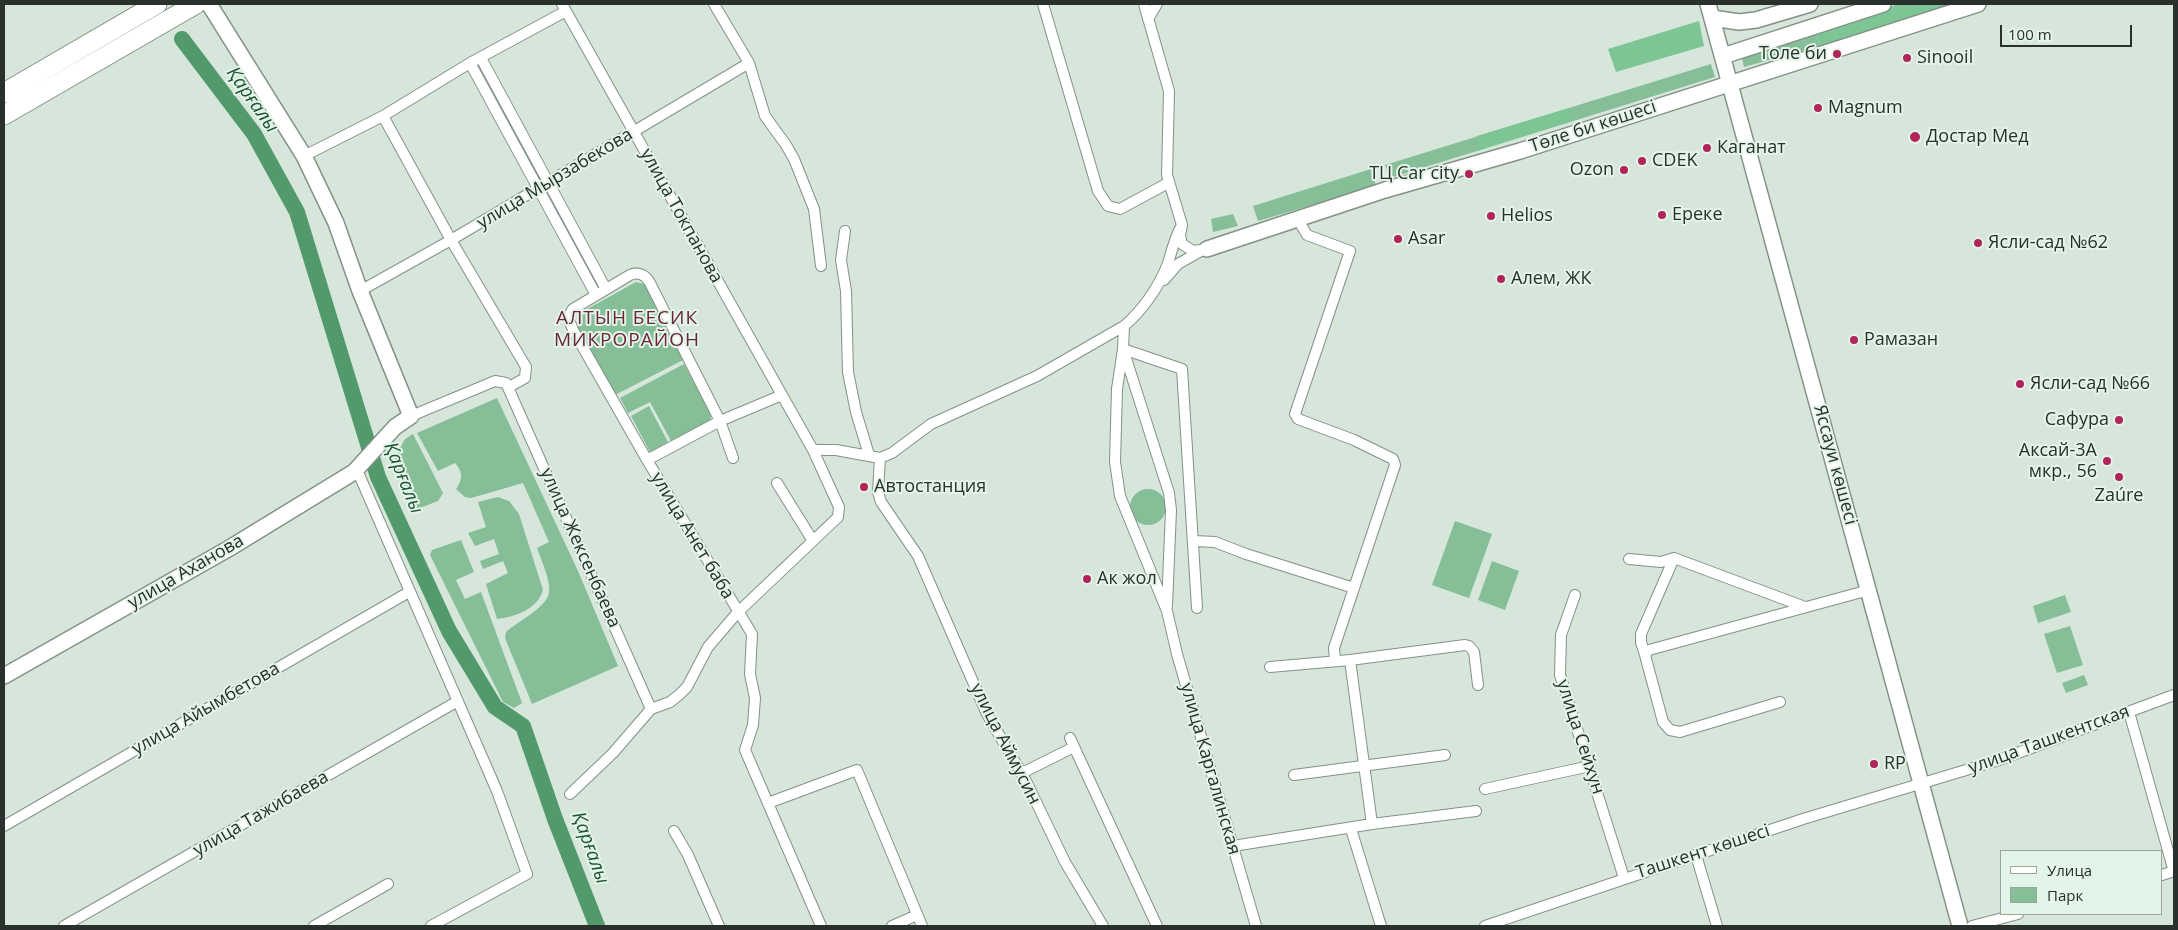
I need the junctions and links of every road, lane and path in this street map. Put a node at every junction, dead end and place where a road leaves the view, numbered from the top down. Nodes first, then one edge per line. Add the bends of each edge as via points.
1 (156, 4) edge
2 (196, 4) edge
3 (209, 4) edge
4 (714, 4) edge
5 (1043, 4) edge
6 (1144, 4) edge
7 (1157, 4) edge
8 (1810, 4) edge
9 (1883, 4) edge
10 (1978, 4) edge
11 (564, 7) edge
12 (1710, 11) edge
13 (1148, 19) junction
14 (1723, 56) junction
15 (481, 58) junction
16 (470, 64) junction
17 (749, 64) junction
18 (1731, 84) junction
19 (4, 93) edge
20 (4, 115) edge
21 (384, 116) junction
22 (635, 132) junction
23 (304, 156) junction
24 (548, 182) junction
25 (1168, 183) junction
26 (538, 188) junction
27 (1297, 218) junction
28 (1182, 225) junction
29 (845, 232) dead end
30 (451, 240) junction
31 (1207, 249) junction
32 (821, 266) dead end
33 (606, 289) junction
34 (360, 291) junction
35 (1152, 292) junction
36 (596, 295) junction
37 (1124, 326) junction
38 (1123, 349) junction
39 (508, 387) junction
40 (778, 396) junction
41 (411, 416) junction
42 (720, 421) junction
43 (813, 450) junction
44 (869, 455) junction
45 (732, 458) dead end
46 (880, 458) junction
47 (650, 459) junction
48 (361, 466) junction
49 (777, 482) dead end
50 (813, 541) junction
51 (1194, 541) junction
52 (1674, 558) junction
53 (1629, 559) dead end
54 (1354, 588) junction
55 (1869, 590) junction
56 (409, 592) junction
57 (1575, 595) dead end
58 (1198, 608) dead end
59 (1805, 608) junction
60 (1167, 610) junction
61 (738, 612) junction
62 (1645, 654) junction
63 (1335, 660) junction
64 (1350, 660) junction
65 (1270, 667) dead end
66 (4, 676) edge
67 (1478, 685) dead end
68 (2174, 695) edge
69 (458, 701) junction
70 (1780, 702) dead end
71 (651, 709) junction
72 (2129, 712) junction
73 (1445, 755) dead end
74 (1364, 764) junction
75 (1590, 766) junction
76 (1022, 773) junction
77 (1294, 775) dead end
78 (1922, 783) junction
79 (1485, 789) dead end
80 (570, 794) dead end
81 (768, 803) junction
82 (1476, 811) dead end
83 (1372, 824) junction
84 (4, 826) edge
85 (1351, 829) junction
86 (674, 831) dead end
87 (1233, 846) junction
88 (1696, 855) junction
89 (2174, 872) edge
90 (1624, 878) junction
91 (388, 884) dead end
92 (917, 915) junction
93 (2014, 915) edge
94 (64, 926) edge
95 (314, 926) edge
96 (431, 926) edge
97 (719, 926) edge
98 (821, 926) edge
99 (892, 926) edge
100 (922, 926) edge
101 (1103, 926) edge
102 (1158, 926) edge
103 (1256, 926) edge
104 (1381, 926) edge
105 (1485, 926) edge
106 (1717, 926) edge
107 (1960, 926) edge
108 (1972, 926) edge

1 - 19 highway
2 - 20 highway
3 - 23 street
4 - 17 street
5 - 25 street via 1098,191 1108,206 1120,209
6 - 13 street
7 - 13 street
8 - 12 street via 1739,22
9 - 14 street
10 - 18 street, Төле би көшесі
11 - 15 street
11 - 22 street, улица Токпанова
12 - 14 street, Яссауи көшесі
13 - 25 street via 1169,91
14 - 18 street, Яссауи көшесі
15 - 16 street
15 - 24 street
16 - 21 street
16 - 26 street
17 - 22 street, улица Мырзабекова
17 - 32 street via 765,116 794,159 814,209
18 - 27 street, Төле би көшесі
18 - 55 street, Яссауи көшесі
21 - 23 street
21 - 30 street
22 - 24 street, улица Мырзабекова
22 - 40 street, улица Токпанова
23 - 34 street via 336,223
24 - 26 street, улица Мырзабекова
24 - 33 street
25 - 28 street
26 - 30 street, улица Мырзабекова
26 - 36 street
27 - 31 street, Төле би көшесі
27 - 54 street via 1307,236 1350,251 1294,414 1298,419 1393,459 1395,465
28 - 31 street via 1182,244 1193,251
28 - 35 street via 1166,267
29 - 44 street via 841,260 846,291 848,372
30 - 34 street, улица Мырзабекова
30 - 39 street via 526,368 525,378
31 - 35 street via 1178,264
33 - 36 street, улица Анет баба
33 - 42 street, улица Анет баба via 633,274 641,274 649,280
34 - 41 street
35 - 37 street
36 - 47 street, улица Анет баба via 570,311 568,321
37 - 38 street
37 - 46 street via 1037,376 931,424
38 - 51 street via 1182,369
38 - 60 street via 1170,492
38 - 60 street via 1117,390 1115,462 1120,496
39 - 41 street via 504,382 495,381
39 - 71 street, улица Жексенбаева
40 - 42 street
40 - 43 street, улица Токпанова
41 - 48 street via 395,427
42 - 45 street, улица Анет баба
42 - 47 street
43 - 44 street
43 - 50 street, улица Токпанова via 840,512
44 - 46 street
46 - 76 street, улица Аймусин via 878,497 918,556 987,714
47 - 61 street, улица Анет баба
48 - 56 street
48 - 66 street, улица Аханова via 228,550
49 - 50 street
50 - 61 street
51 - 54 street via 1215,542
51 - 58 street
52 - 53 street via 1661,562
52 - 59 street
52 - 62 street via 1641,634
54 - 63 street via 1334,648
55 - 59 street
55 - 78 street, Яссауи көшесі
56 - 69 street
56 - 84 street, улица Айымбетова
57 - 75 street, улица Сейхун via 1561,635 1559,662 1564,689
59 - 62 street via 1649,650
60 - 87 street, улица Каргалинская
61 - 71 street via 708,647 687,687 670,702
61 - 81 street, улица Анет баба via 752,634 750,674 755,698 745,750
62 - 70 street via 1663,722 1670,730 1680,732
63 - 64 street
63 - 65 street
64 - 67 street via 1465,645 1474,652
64 - 74 street
68 - 72 street, улица Ташкентская
69 - 94 street, улица Тажибаева
69 - 96 street via 497,791 527,874
71 - 80 street via 613,753
72 - 78 street, улица Ташкентская via 1996,761
72 - 89 street
73 - 74 street
74 - 77 street
74 - 83 street
75 - 79 street
75 - 90 street, улица Сейхун
76 - 101 street, улица Аймусин via 1065,862
76 - 102 street via 1072,742
78 - 88 street, Ташкент көшесі
78 - 107 street, Яссауи көшесі
81 - 92 street via 857,770
81 - 98 street, улица Анет баба
82 - 83 street
83 - 85 street
85 - 87 street
85 - 104 street
86 - 97 street via 688,854
87 - 103 street, улица Каргалинская
88 - 90 street, Ташкент көшесі
88 - 106 street
90 - 105 street, Ташкент көшесі
91 - 95 street
92 - 99 street
92 - 100 street
93 - 108 street

